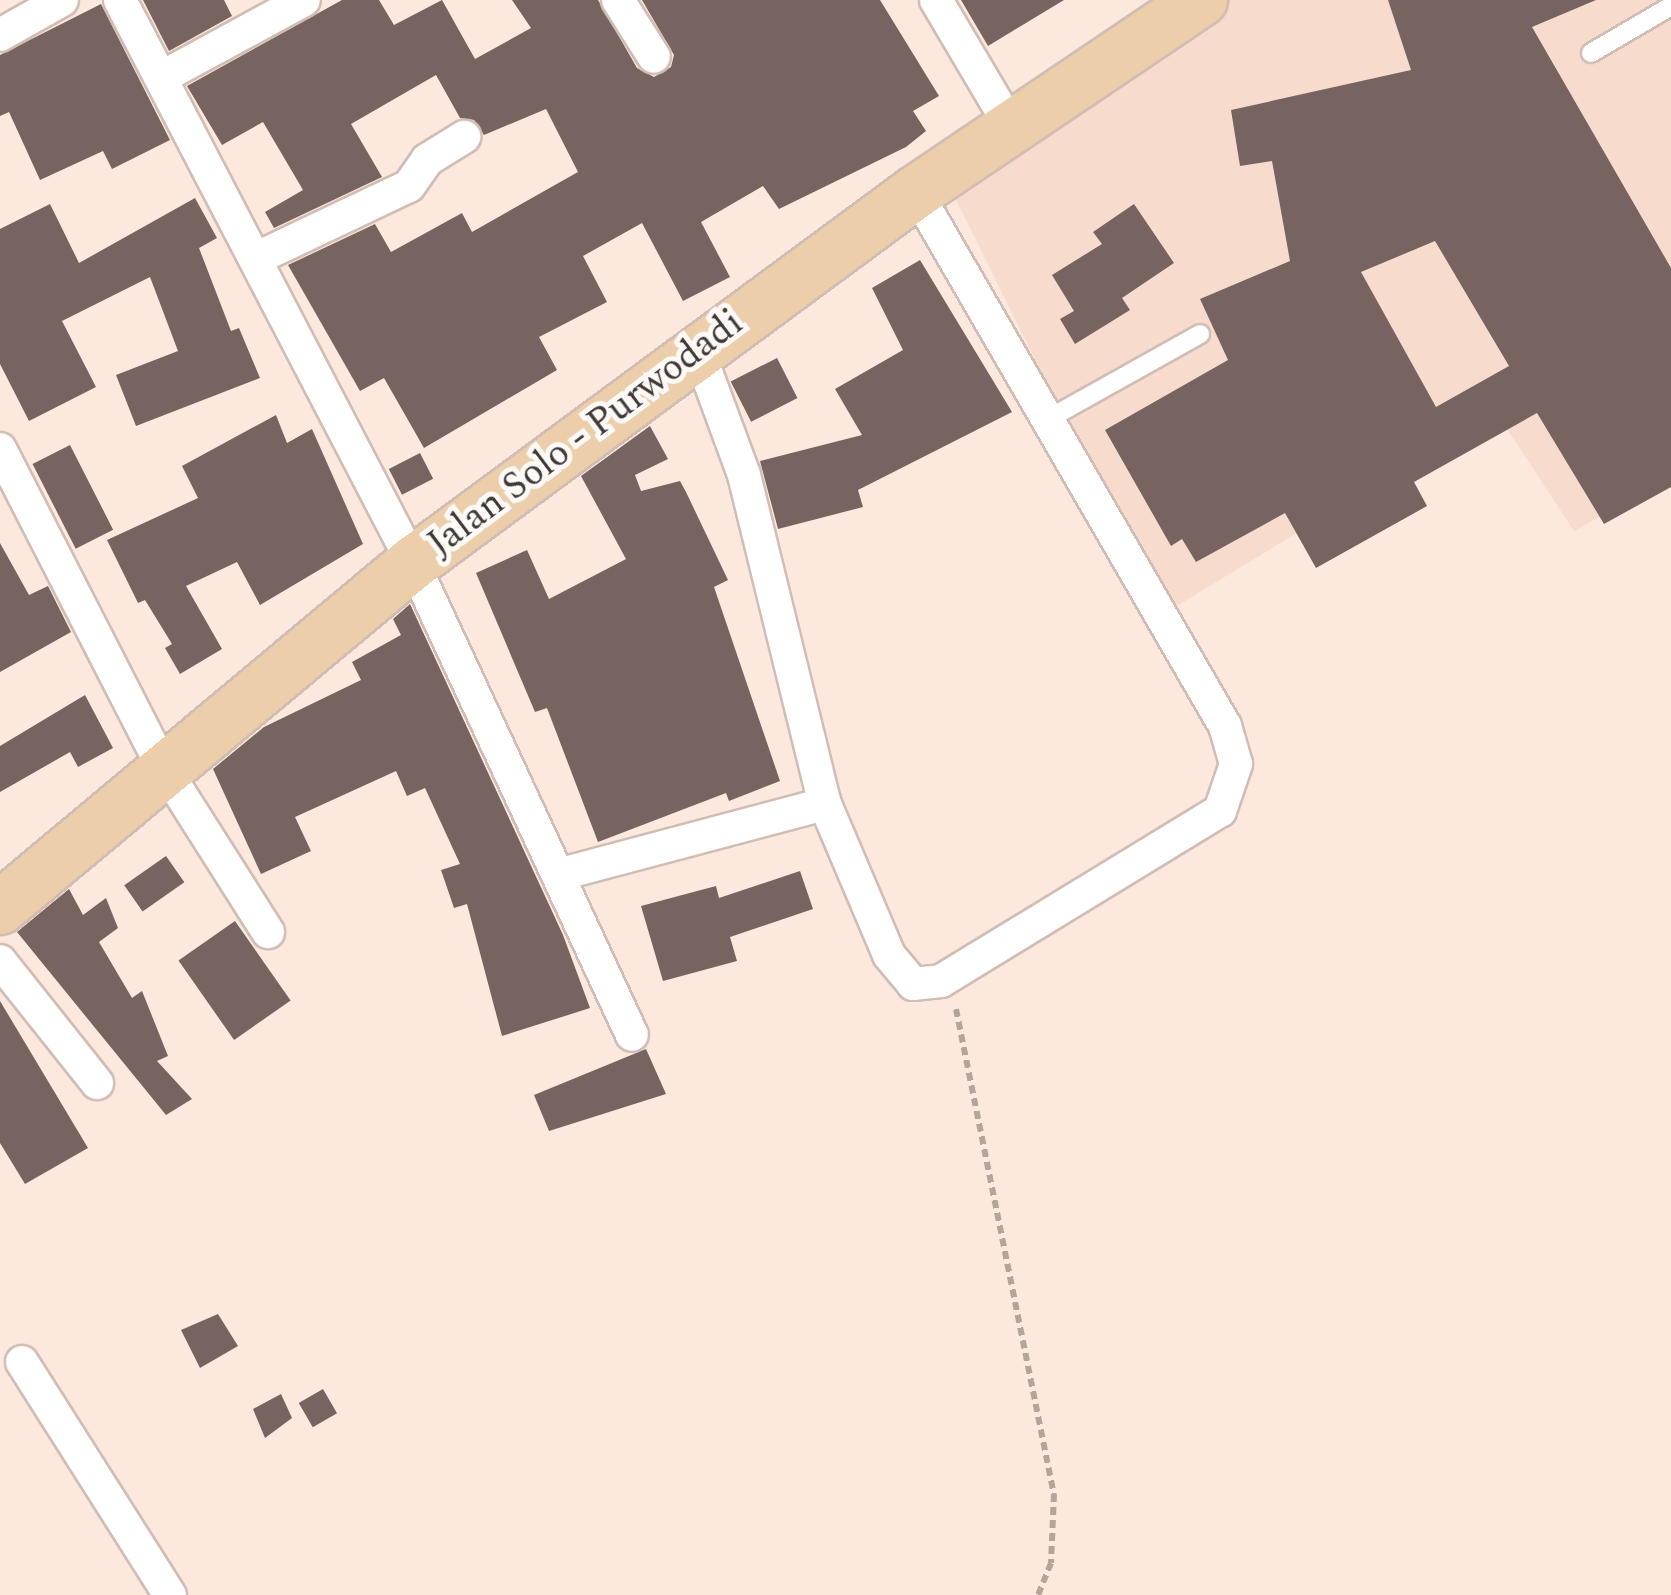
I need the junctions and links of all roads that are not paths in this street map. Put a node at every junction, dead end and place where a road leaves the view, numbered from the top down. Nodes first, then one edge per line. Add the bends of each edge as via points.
1 (62, 0) edge
2 (120, 0) edge
3 (304, 0) edge
4 (618, 0) edge
5 (936, 0) edge
6 (1201, 0) edge
7 (1670, 3) edge
8 (0, 35) edge
9 (1590, 53) dead end
10 (654, 57) dead end
11 (164, 76) junction
12 (1013, 130) junction
13 (464, 137) dead end
14 (916, 192) junction
15 (256, 259) junction
16 (1200, 334) dead end
17 (698, 350) junction
18 (1050, 418) junction
19 (0, 449) edge
20 (413, 563) junction
21 (162, 766) junction
22 (826, 804) junction
23 (560, 874) junction
24 (0, 908) edge
25 (268, 932) dead end
26 (0, 961) edge
27 (632, 1035) dead end
28 (97, 1083) dead end
29 (22, 1362) dead end
30 (170, 1595) edge

1 - 8 street
2 - 11 street
3 - 11 street
4 - 10 street
5 - 12 street
6 - 12 main road, Jalan Solo - Purwodadi
7 - 9 lane
11 - 15 street
12 - 14 main road, Jalan Solo - Purwodadi
13 - 15 street via 427,160 409,186
14 - 17 main road, Jalan Solo - Purwodadi
14 - 18 street
15 - 20 street
16 - 18 lane
17 - 20 main road, Jalan Solo - Purwodadi
17 - 22 street via 744,475
18 - 22 street via 1225,726 1236,764 1220,811 940,981 913,984 888,955
19 - 21 street
20 - 21 main road, Jalan Solo - Purwodadi
20 - 23 street
21 - 24 main road, Jalan Solo - Purwodadi
21 - 25 street
22 - 23 street
23 - 27 street
26 - 28 street
29 - 30 street

